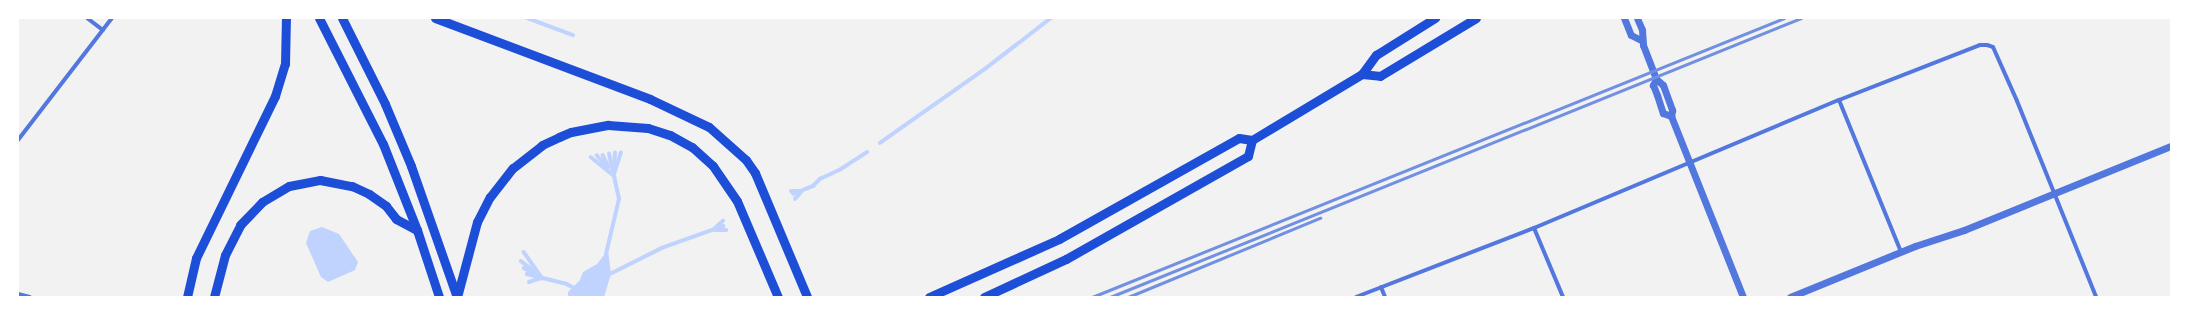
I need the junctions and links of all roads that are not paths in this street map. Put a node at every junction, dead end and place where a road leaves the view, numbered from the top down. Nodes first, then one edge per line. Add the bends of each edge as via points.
1 (87, 18) edge
2 (112, 18) edge
3 (286, 18) edge
4 (320, 18) edge
5 (342, 18) edge
6 (435, 18) edge
7 (1435, 18) edge
8 (1476, 18) edge
9 (1624, 18) edge
10 (1637, 18) edge
11 (103, 30) junction
12 (1641, 40) junction
13 (1362, 74) junction
14 (1840, 100) junction
15 (18, 140) edge
16 (1252, 140) junction
17 (2171, 146) edge
18 (1689, 163) junction
19 (2054, 194) junction
20 (1534, 228) junction
21 (417, 230) junction
22 (1901, 252) junction
23 (1381, 287) junction
24 (18, 294) edge
25 (30, 297) edge
26 (187, 297) edge
27 (214, 297) edge
28 (439, 297) edge
29 (457, 297) edge
30 (778, 297) edge
31 (807, 297) edge
32 (929, 297) edge
33 (984, 297) edge
34 (1356, 297) edge
35 (1385, 297) edge
36 (1563, 297) edge
37 (1742, 297) edge
38 (1790, 297) edge
39 (2096, 297) edge

1 - 11 street
2 - 11 street
3 - 26 main road via 284,64 275,96 196,258
4 - 21 main road via 365,106
5 - 29 main road via 385,104 411,166
6 - 31 main road via 650,99 709,127 726,140 755,173
7 - 13 main road via 1376,55
8 - 13 main road via 1380,76
9 - 12 street via 1631,34
10 - 12 street via 1642,30
11 - 15 street
12 - 18 street via 1656,80 1653,85 1664,113 1671,116
13 - 16 main road
14 - 18 street
14 - 19 street via 1980,45 1993,47
14 - 22 street
16 - 32 main road via 1239,138 1059,239
16 - 33 main road via 1248,156 1066,259
17 - 19 street
18 - 20 street
18 - 37 street
19 - 22 street
19 - 39 street
20 - 23 street
20 - 36 street
21 - 27 main road via 396,219 386,206 369,194 352,186 320,180 289,186 262,202 240,225 225,255
21 - 28 main road
22 - 38 street
23 - 34 street
23 - 35 street
24 - 25 street
29 - 30 main road via 477,222 490,198 513,168 542,145 558,137 608,125 648,128 670,135 692,147 712,166 737,201

